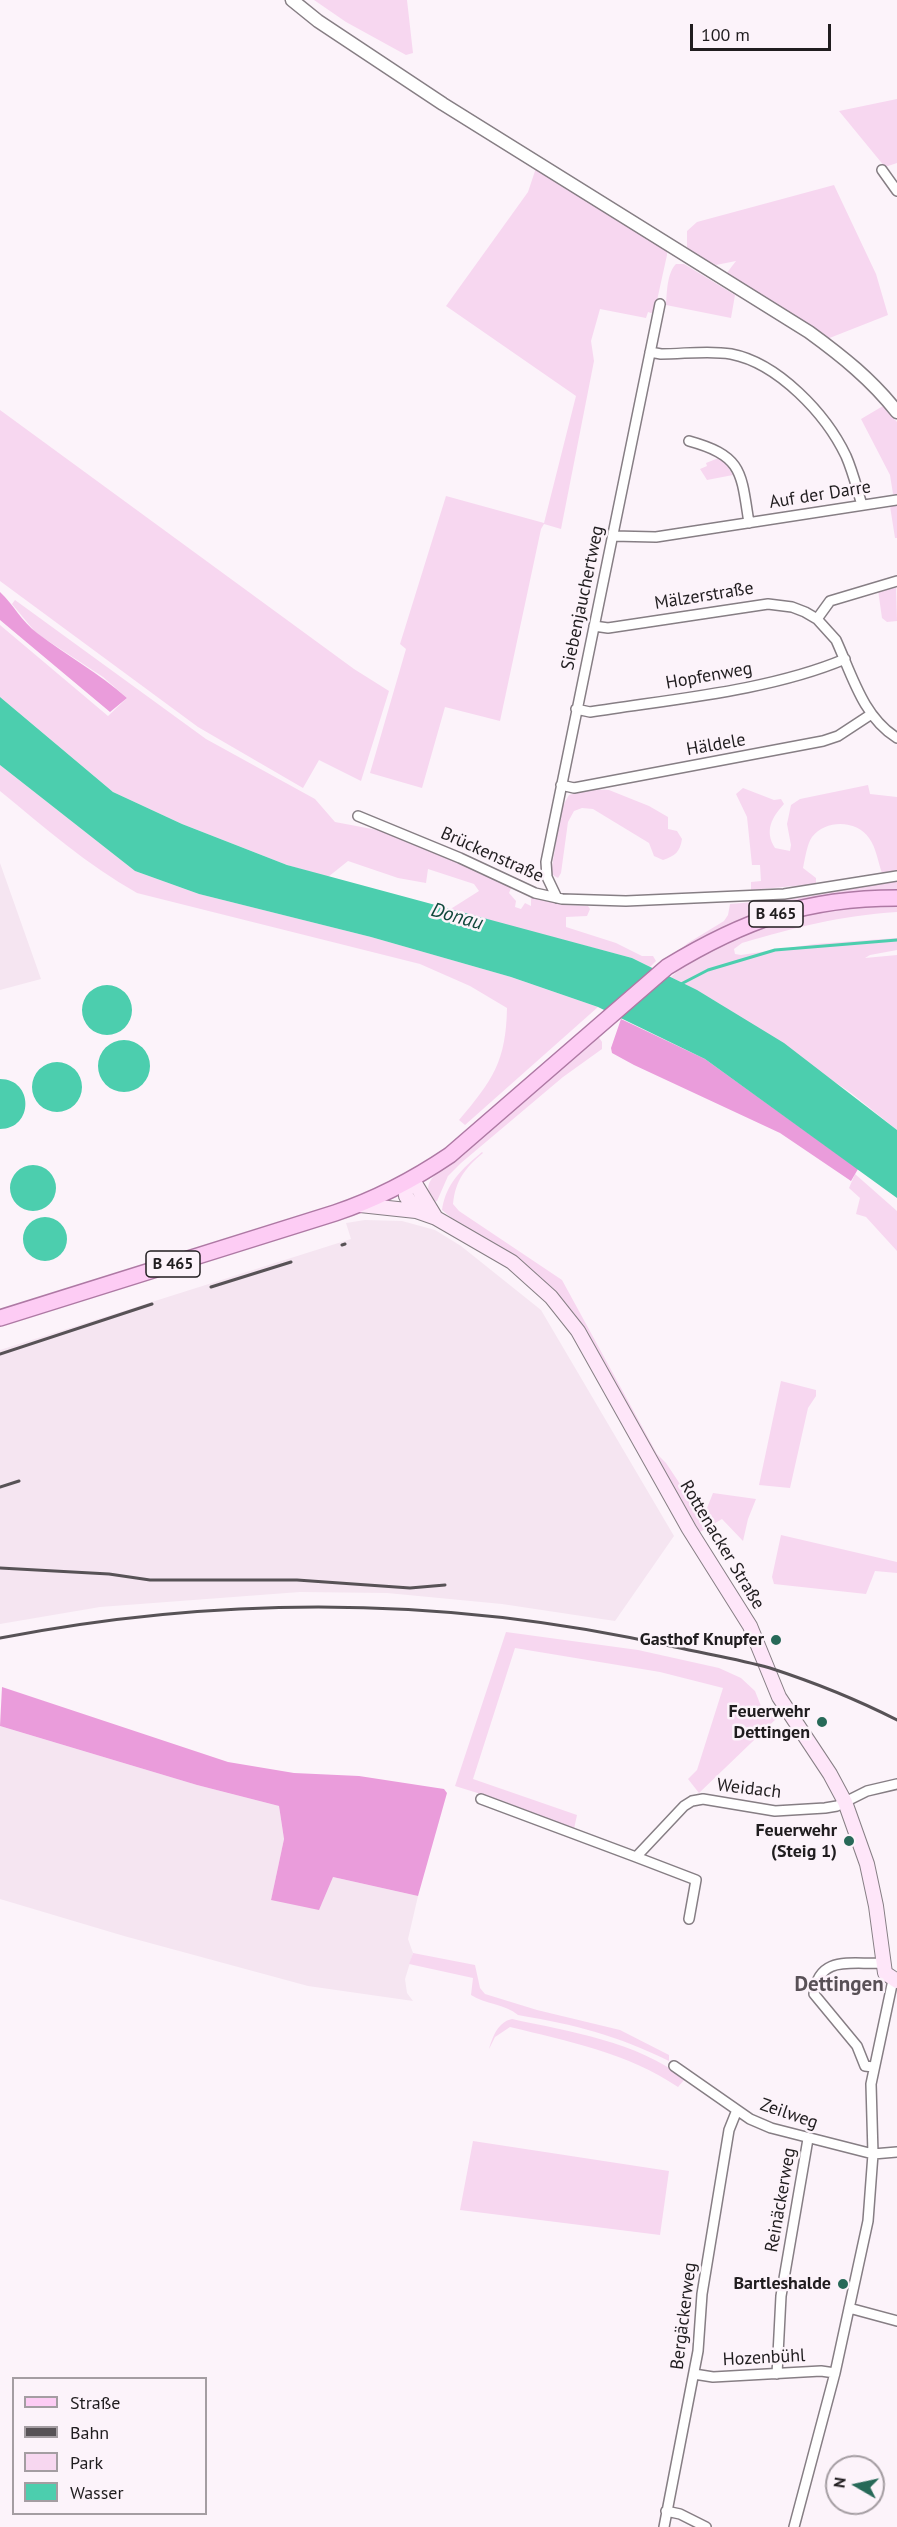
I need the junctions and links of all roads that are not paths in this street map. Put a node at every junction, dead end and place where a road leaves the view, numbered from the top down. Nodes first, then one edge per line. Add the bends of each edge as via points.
1 (292, 0) edge
2 (882, 170) dead end
3 (897, 191) edge
4 (660, 304) dead end
5 (650, 352) junction
6 (897, 412) edge
7 (689, 441) dead end
8 (897, 500) edge
9 (862, 505) junction
10 (749, 523) junction
11 (613, 536) junction
12 (897, 581) edge
13 (817, 619) junction
14 (594, 626) junction
15 (845, 659) junction
16 (576, 709) junction
17 (870, 715) junction
18 (897, 738) edge
19 (561, 785) junction
20 (358, 816) dead end
21 (897, 876) edge
22 (557, 898) junction
23 (897, 898) edge
24 (409, 1182) junction
25 (360, 1205) junction
26 (416, 1211) junction
27 (436, 1218) junction
28 (0, 1318) edge
29 (897, 1784) edge
30 (481, 1799) dead end
31 (845, 1802) junction
32 (636, 1857) junction
33 (689, 1919) dead end
34 (882, 1963) junction
35 (895, 1981) edge
36 (674, 2067) dead end
37 (873, 2067) junction
38 (737, 2110) junction
39 (808, 2139) junction
40 (897, 2152) edge
41 (873, 2154) junction
42 (849, 2308) junction
43 (897, 2321) edge
44 (835, 2373) junction
45 (694, 2374) junction
46 (777, 2374) junction
47 (666, 2511) junction
48 (664, 2527) edge
49 (706, 2527) edge
50 (794, 2527) edge

1 - 6 street via 443,104 809,332 877,386
2 - 3 street
4 - 5 street, Siebenjauchertweg
5 - 9 street via 731,354 765,368 789,385 810,403 845,455
5 - 11 street, Siebenjauchertweg
7 - 10 street, Auf der Darre via 719,450 733,462 741,477
8 - 9 street, Auf der Darre
9 - 10 street, Auf der Darre
10 - 11 street, Auf der Darre via 656,537
11 - 14 street, Siebenjauchertweg
12 - 13 street via 830,601
13 - 14 street, Mälzerstraße via 792,607 757,604 608,628
13 - 15 street, Mälzerstraße via 836,640
14 - 16 street, Siebenjauchertweg
15 - 16 street, Hopfenweg via 739,688 590,712
15 - 17 street, Mälzerstraße
16 - 19 street, Siebenjauchertweg
17 - 18 street, Mälzerstraße
17 - 19 street, Häldele via 823,741 577,787
19 - 22 street, Siebenjauchertweg via 546,862 547,877
20 - 22 street, Brückenstraße via 535,894
21 - 22 street, Brückenstraße via 784,894 626,901
23 - 24 main road, B 465 via 810,905 726,932 667,967 468,1140
24 - 25 main road, B 465
24 - 26 main road via 406,1196
24 - 27 main road, Rottenacker Straße
25 - 26 main road, Rottenacker Straße
25 - 28 main road, B 465
26 - 27 main road, Rottenacker Straße
27 - 31 main road, Rottenacker Straße via 512,1262 550,1297 578,1331 689,1529 750,1626 779,1698
29 - 31 street via 867,1791
30 - 32 street
31 - 32 street, Weidach via 825,1808 776,1811 693,1800
31 - 34 main road, Rottenacker Straße via 867,1864
32 - 33 street via 696,1880
34 - 35 main road, Rottenacker Straße via 885,1973
34 - 37 street via 837,1964 826,1968 814,1994 857,2046 865,2066
35 - 37 street
36 - 38 street, Zeilweg
37 - 41 street
38 - 39 street, Zeilweg via 771,2128
38 - 45 street, Bergäckerweg via 727,2141 702,2294
39 - 41 street, Zeilweg
39 - 46 street, Reinäckerweg via 781,2296
40 - 41 street, Zeilweg
41 - 42 street via 868,2221
42 - 43 street
42 - 44 street
44 - 46 street, Hozenbühl
44 - 50 street
45 - 46 street, Hozenbühl
45 - 47 street, Bergäckerweg
47 - 48 street, Bergäckerweg
47 - 49 street

